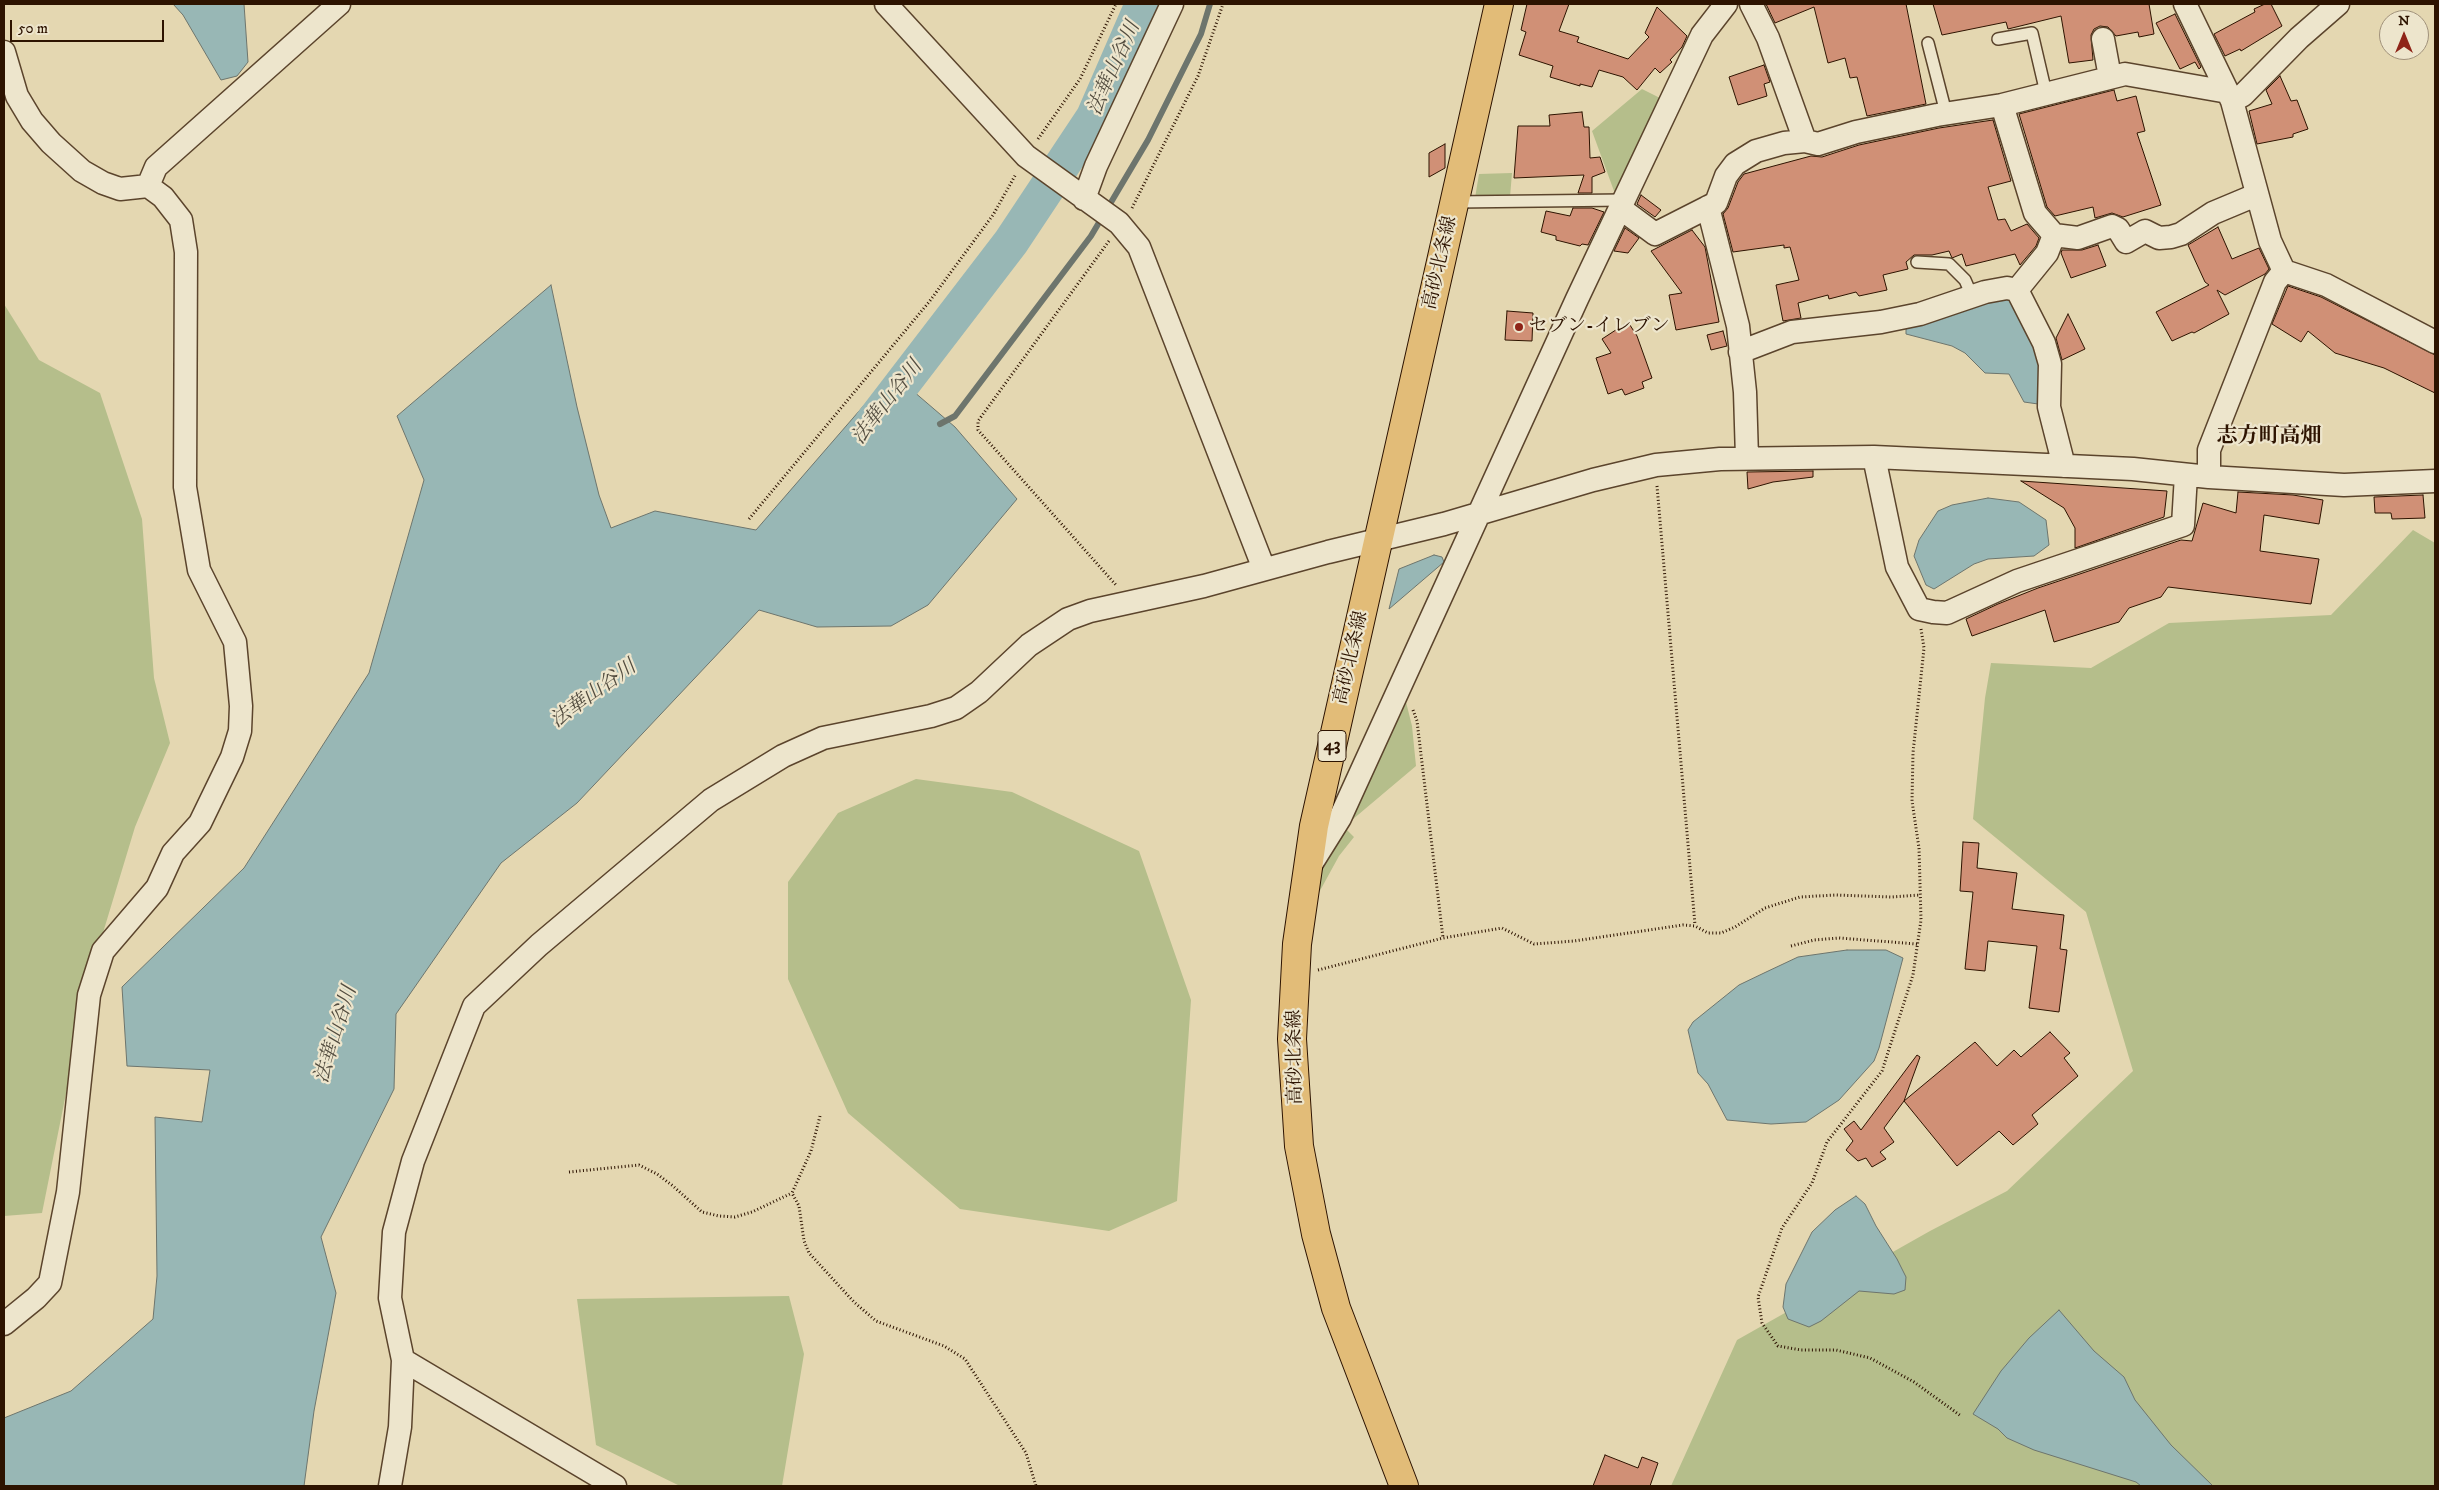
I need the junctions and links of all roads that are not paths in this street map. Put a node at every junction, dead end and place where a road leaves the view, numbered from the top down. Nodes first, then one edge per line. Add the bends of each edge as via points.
1 (339, 4) edge
2 (886, 4) edge
3 (1172, 4) edge
4 (1499, 4) edge
5 (1726, 4) edge
6 (1751, 4) edge
7 (2185, 4) edge
8 (2338, 4) edge
9 (1998, 39) dead end
10 (2103, 39) dead end
11 (1928, 43) dead end
12 (4, 52) edge
13 (2110, 77) junction
14 (2046, 93) junction
15 (2230, 97) junction
16 (2002, 105) junction
17 (1946, 113) junction
18 (1805, 141) junction
19 (148, 186) junction
20 (2256, 194) junction
21 (1455, 202) junction
22 (1090, 204) junction
23 (1622, 204) junction
24 (1708, 208) junction
25 (2054, 235) junction
26 (1917, 262) dead end
27 (2284, 271) junction
28 (2017, 290) junction
29 (1972, 296) junction
30 (2435, 342) edge
31 (1740, 352) junction
32 (1874, 457) junction
33 (1747, 458) junction
34 (2064, 466) junction
35 (2186, 475) junction
36 (2210, 477) junction
37 (2435, 481) edge
38 (1477, 515) junction
39 (1379, 540) junction
40 (1264, 569) junction
41 (1306, 873) junction
42 (4, 1324) edge
43 (402, 1360) junction
44 (390, 1486) edge
45 (615, 1486) edge
46 (1404, 1486) edge

1 - 19 street via 156,167
2 - 22 street via 1026,156
3 - 22 street via 1096,166
4 - 21 main road, 高砂北条線 / 43
5 - 23 street via 1702,35
6 - 18 street via 1768,38
7 - 15 street
8 - 15 street via 2299,38 2244,95
9 - 14 lane via 2032,33
10 - 13 street
11 - 17 lane
12 - 19 street via 17,96 51,143 82,171 103,183 120,189
13 - 14 street
13 - 15 street via 2125,74
14 - 16 street
15 - 20 street
16 - 17 street
16 - 25 street via 2035,213
17 - 18 street via 1856,132 1818,144
18 - 24 street via 1756,151 1735,164 1726,176 1716,203
19 - 42 street via 163,197 181,220 186,252 185,487 199,570 235,642 240,682 240,731 221,782 200,823 173,853 157,888 103,952 89,995 68,1192 50,1283
20 - 25 street via 2171,237 2159,238 2145,231 2126,242 2118,229 2112,226 2078,238
20 - 27 street via 2270,241
21 - 23 lane
21 - 39 main road, 高砂北条線 / 43
22 - 40 street via 1121,225 1139,247
23 - 24 street via 1655,234
23 - 38 street
24 - 31 street via 1738,326
25 - 28 street via 2047,254
26 - 29 lane via 1949,264 1965,280
27 - 30 street via 2326,285
27 - 36 street via 2275,282 2209,450
28 - 29 street via 2006,288
28 - 34 street via 2044,343 2050,364 2049,407
29 - 31 street via 1920,314 1882,322 1792,332
31 - 33 street
32 - 33 street
32 - 34 street
32 - 35 street via 1898,567 1919,609 1947,613 2017,581 2183,525
33 - 38 street via 1656,465 1592,480
34 - 35 street
35 - 36 street
36 - 37 street via 2344,484
38 - 39 street
38 - 41 street via 1340,818
39 - 40 street
39 - 41 main road, 高砂北条線 / 43
40 - 43 street via 1068,619 1029,645 979,692 956,708 823,738 783,756 717,796 539,945 474,1006 413,1161 394,1232 390,1298
41 - 46 main road, 高砂北条線 / 43 via 1292,1039 1299,1146 1316,1234 1336,1308
43 - 44 street via 400,1427
43 - 45 street

